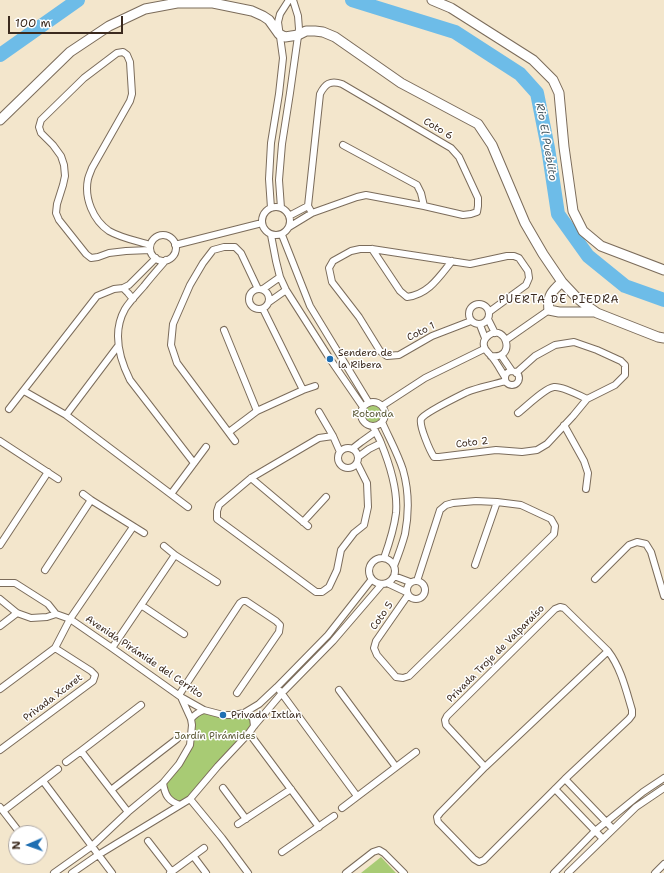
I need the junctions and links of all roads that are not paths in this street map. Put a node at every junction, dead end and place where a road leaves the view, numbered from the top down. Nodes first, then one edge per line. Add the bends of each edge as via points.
1 (289, 0) edge
2 (293, 0) edge
3 (432, 0) edge
4 (279, 34) junction
5 (298, 35) junction
6 (0, 120) edge
7 (343, 145) dead end
8 (308, 206) junction
9 (424, 206) junction
10 (271, 208) junction
11 (281, 208) junction
12 (312, 213) junction
13 (289, 216) junction
14 (262, 223) junction
15 (289, 227) junction
16 (271, 235) junction
17 (282, 235) junction
18 (175, 245) junction
19 (150, 247) junction
20 (372, 249) junction
21 (156, 258) junction
22 (166, 260) junction
23 (452, 260) junction
24 (664, 270) edge
25 (280, 277) junction
26 (562, 282) junction
27 (123, 288) junction
28 (260, 289) junction
29 (286, 290) junction
30 (577, 298) junction
31 (132, 299) junction
32 (269, 302) junction
33 (263, 309) junction
34 (549, 310) junction
35 (568, 312) junction
36 (597, 312) junction
37 (488, 315) junction
38 (471, 321) junction
39 (480, 325) junction
40 (224, 330) dead end
41 (495, 333) junction
42 (485, 338) junction
43 (664, 338) edge
44 (506, 340) junction
45 (118, 346) junction
46 (484, 348) junction
47 (501, 355) junction
48 (491, 356) junction
49 (514, 372) junction
50 (505, 379) junction
51 (314, 386) dead end
52 (303, 390) junction
53 (24, 391) junction
54 (587, 399) junction
55 (369, 402) junction
56 (382, 406) junction
57 (363, 407) junction
58 (9, 409) dead end
59 (257, 412) junction
60 (319, 412) dead end
61 (518, 413) dead end
62 (66, 415) junction
63 (382, 422) junction
64 (564, 425) junction
65 (374, 429) junction
66 (229, 432) junction
67 (333, 436) junction
68 (235, 441) dead end
69 (1, 443) edge
70 (381, 443) junction
71 (206, 447) dead end
72 (352, 449) junction
73 (340, 452) junction
74 (357, 460) junction
75 (194, 462) junction
76 (48, 472) junction
77 (251, 478) junction
78 (58, 479) dead end
79 (586, 489) dead end
80 (83, 494) dead end
81 (170, 494) junction
82 (326, 497) dead end
83 (91, 500) junction
84 (497, 502) junction
85 (188, 507) dead end
86 (133, 527) junction
87 (144, 533) dead end
88 (0, 545) edge
89 (164, 546) dead end
90 (175, 555) junction
91 (384, 558) junction
92 (475, 565) dead end
93 (394, 566) junction
94 (45, 570) dead end
95 (394, 576) junction
96 (372, 579) junction
97 (595, 579) dead end
98 (417, 581) junction
99 (217, 582) dead end
100 (410, 582) junction
101 (0, 583) edge
102 (385, 584) junction
103 (407, 594) junction
104 (664, 596) edge
105 (0, 598) edge
106 (141, 604) junction
107 (17, 613) junction
108 (56, 614) junction
109 (70, 619) junction
110 (0, 626) edge
111 (184, 634) dead end
112 (55, 648) junction
113 (112, 648) junction
114 (608, 651) junction
115 (277, 687) junction
116 (0, 689) edge
117 (339, 690) dead end
118 (237, 693) dead end
119 (282, 693) junction
120 (180, 696) junction
121 (141, 705) dead end
122 (204, 710) junction
123 (244, 713) junction
124 (191, 719) junction
125 (254, 726) junction
126 (249, 733) junction
127 (177, 739) dead end
128 (0, 750) edge
129 (81, 751) junction
130 (416, 752) dead end
131 (66, 762) dead end
132 (396, 767) junction
133 (485, 768) junction
134 (58, 769) dead end
135 (664, 778) edge
136 (565, 779) junction
137 (43, 782) junction
138 (163, 783) junction
139 (223, 788) dead end
140 (664, 788) edge
141 (291, 789) junction
142 (555, 789) junction
143 (111, 790) junction
144 (357, 796) junction
145 (190, 799) junction
146 (180, 805) junction
147 (342, 808) dead end
148 (2, 809) edge
149 (128, 812) junction
150 (334, 816) dead end
151 (246, 819) junction
152 (606, 821) junction
153 (238, 824) dead end
154 (14, 825) edge
155 (319, 827) junction
156 (613, 829) junction
157 (595, 831) junction
158 (603, 839) junction
159 (148, 841) dead end
160 (92, 846) junction
161 (204, 848) dead end
162 (282, 852) dead end
163 (98, 855) junction
164 (194, 857) junction
165 (664, 864) edge
166 (171, 872) edge
167 (54, 873) edge
168 (72, 873) edge
169 (112, 873) edge
170 (206, 873) edge
171 (248, 873) edge
172 (346, 873) edge
173 (404, 873) edge
174 (554, 873) edge
175 (568, 873) edge
176 (655, 873) edge

1 - 4 street via 280,14
2 - 5 street via 299,22
3 - 24 street via 451,8 534,60 553,80 559,93 573,211 583,231 601,246
4 - 5 street via 285,37
4 - 6 street via 263,16 252,11 213,3 177,3 145,9 109,26 70,52
4 - 10 street via 283,58 270,144
5 - 11 street via 282,144 279,180
5 - 26 street via 314,31 335,37 400,83 478,124 492,145 526,223
7 - 9 street via 417,185
8 - 9 street, Coto 6 via 320,94 324,87 336,82 451,148 459,158 478,198 477,212 463,215
8 - 12 street
8 - 13 street
9 - 12 street, Coto 6 via 366,195
10 - 11 street
10 - 14 street via 262,217
11 - 13 street
12 - 15 street, Coto 6
13 - 15 street
14 - 16 street
14 - 18 street
15 - 17 street
16 - 17 street
16 - 25 street
17 - 55 street via 310,306
18 - 19 street via 170,237 161,235 152,240
18 - 22 street via 173,255
19 - 19 street via 109,230 93,212 87,191 92,168 132,94 130,62 123,52 117,53 84,78 41,120 39,127 41,133 61,156 64,165 65,176 56,213 86,254 91,258
19 - 21 street
20 - 23 street
20 - 23 street via 400,292 407,297 428,289
20 - 38 street, Coto 1 via 352,251 333,261 329,268 332,282 359,317 380,351 387,356 399,355 432,336
21 - 22 street
21 - 27 street
22 - 31 street
23 - 37 street via 470,264 514,256 519,258 528,270 526,285
25 - 28 street
25 - 29 street
26 - 30 street
26 - 34 street via 548,301
27 - 31 street
27 - 53 street via 97,296
28 - 32 street via 268,295
28 - 33 street via 253,291 249,299 253,308
28 - 66 street via 241,253 235,247 213,250 190,285 173,324 171,345 177,363
29 - 32 street
29 - 57 street
30 - 35 street
30 - 36 street
31 - 45 street via 118,326
32 - 33 street
33 - 52 street
34 - 35 street
34 - 44 street
35 - 36 street
36 - 43 street
37 - 38 street via 485,306 475,305 469,312
37 - 39 street via 486,322
37 - 41 street
38 - 39 street
39 - 42 street
40 - 59 street
41 - 42 street
41 - 44 street via 502,335
42 - 46 street
44 - 47 street via 506,349
45 - 62 street
45 - 75 street via 130,380
46 - 48 street
46 - 56 street via 425,378
47 - 48 street
47 - 49 street
48 - 50 street
49 - 50 street via 508,372
49 - 50 street via 519,376 517,383 511,385
49 - 54 street via 555,345 574,342 625,364 625,375 615,385
50 - 64 street, Coto 2 via 467,392 427,413 421,425 434,457 496,450 537,450 547,444
51 - 52 street
52 - 59 street
53 - 58 street
53 - 62 street
54 - 61 street via 554,387 546,390
54 - 64 street
55 - 56 street via 376,402
55 - 57 street
56 - 63 street via 385,416
57 - 65 street via 363,421
59 - 66 street
60 - 67 street
62 - 81 street
63 - 65 street
63 - 93 street via 403,470 408,493 405,535
64 - 79 street via 588,473
65 - 70 street
65 - 72 street
66 - 68 street
67 - 73 street
67 - 77 street via 319,438
69 - 76 street
70 - 74 street via 369,449
70 - 91 street via 392,474 396,496 393,532
71 - 75 street
72 - 73 street via 346,448
72 - 74 street via 356,452
73 - 74 street via 338,458 342,467 355,466
74 - 77 street via 367,483 368,506 364,524 341,550 337,570 329,587 322,592 316,592 217,519 219,505
75 - 81 street
76 - 78 street
76 - 88 street
77 - 82 street via 305,524
80 - 83 street
81 - 85 street
83 - 86 street
83 - 94 street
84 - 92 street
84 - 98 street via 453,503 440,510
84 - 103 street, Coto 5 via 521,505 551,519 556,526 554,534 410,676 403,678 396,677 374,648
86 - 87 street
86 - 109 street
89 - 90 street
90 - 99 street
90 - 106 street
91 - 93 street
91 - 96 street via 372,563
93 - 95 street
95 - 100 street
95 - 102 street
96 - 102 street via 378,584
96 - 115 street via 328,636
97 - 104 street via 629,545 637,542 646,544 651,552
98 - 100 street
98 - 103 street via 425,587 422,597 413,600
100 - 103 street via 406,588
101 - 108 street, Avenida Pirámide del Cerrito via 15,583 48,604
102 - 103 street
102 - 119 street
105 - 107 street
106 - 111 street
106 - 113 street
107 - 108 street via 31,618
107 - 110 street
108 - 109 street, Avenida Pirámide del Cerrito
109 - 112 street
109 - 113 street, Avenida Pirámide del Cerrito
112 - 116 street
112 - 128 street, Privada Xcaret via 91,671 95,675 93,681
113 - 120 street, Avenida Pirámide del Cerrito
114 - 133 street, Privada Troje de Valparaíso
114 - 133 street, Privada Troje de Valparaíso via 564,608 555,609 445,720 446,725
114 - 136 street, Privada Troje de Valparaíso via 623,681 632,714
115 - 119 street
115 - 123 street via 259,704
117 - 132 street
118 - 120 street via 279,632 280,626 246,601 240,603
119 - 125 street
119 - 144 street
120 - 122 street, Avenida Pirámide del Cerrito
120 - 124 street
121 - 129 street
122 - 123 street, Avenida Pirámide del Cerrito via 223,715
122 - 124 street via 194,714
123 - 125 street via 253,718
124 - 138 street via 190,745 179,764
125 - 126 street
126 - 141 street
126 - 145 street
127 - 143 street
129 - 131 street
129 - 143 street
130 - 132 street
132 - 144 street
133 - 142 street, Privada Troje de Valparaíso via 437,817 438,822 479,862 484,860
134 - 137 street
135 - 152 street
136 - 142 street, Privada Troje de Valparaíso
136 - 152 street
137 - 148 street
137 - 160 street
138 - 146 street via 166,795 173,803
138 - 149 street
139 - 151 street
140 - 156 street via 636,807
141 - 151 street
141 - 155 street
142 - 157 street
143 - 149 street
144 - 147 street
145 - 146 street
145 - 171 street
146 - 163 street
148 - 154 street
149 - 160 street
150 - 155 street
151 - 153 street
152 - 156 street
152 - 157 street
155 - 162 street
156 - 158 street
157 - 158 street
157 - 174 street
158 - 175 street
159 - 166 street
160 - 163 street
160 - 167 street
161 - 164 street
163 - 168 street
163 - 169 street
164 - 166 street
164 - 170 street
165 - 176 street
172 - 173 street via 379,850

